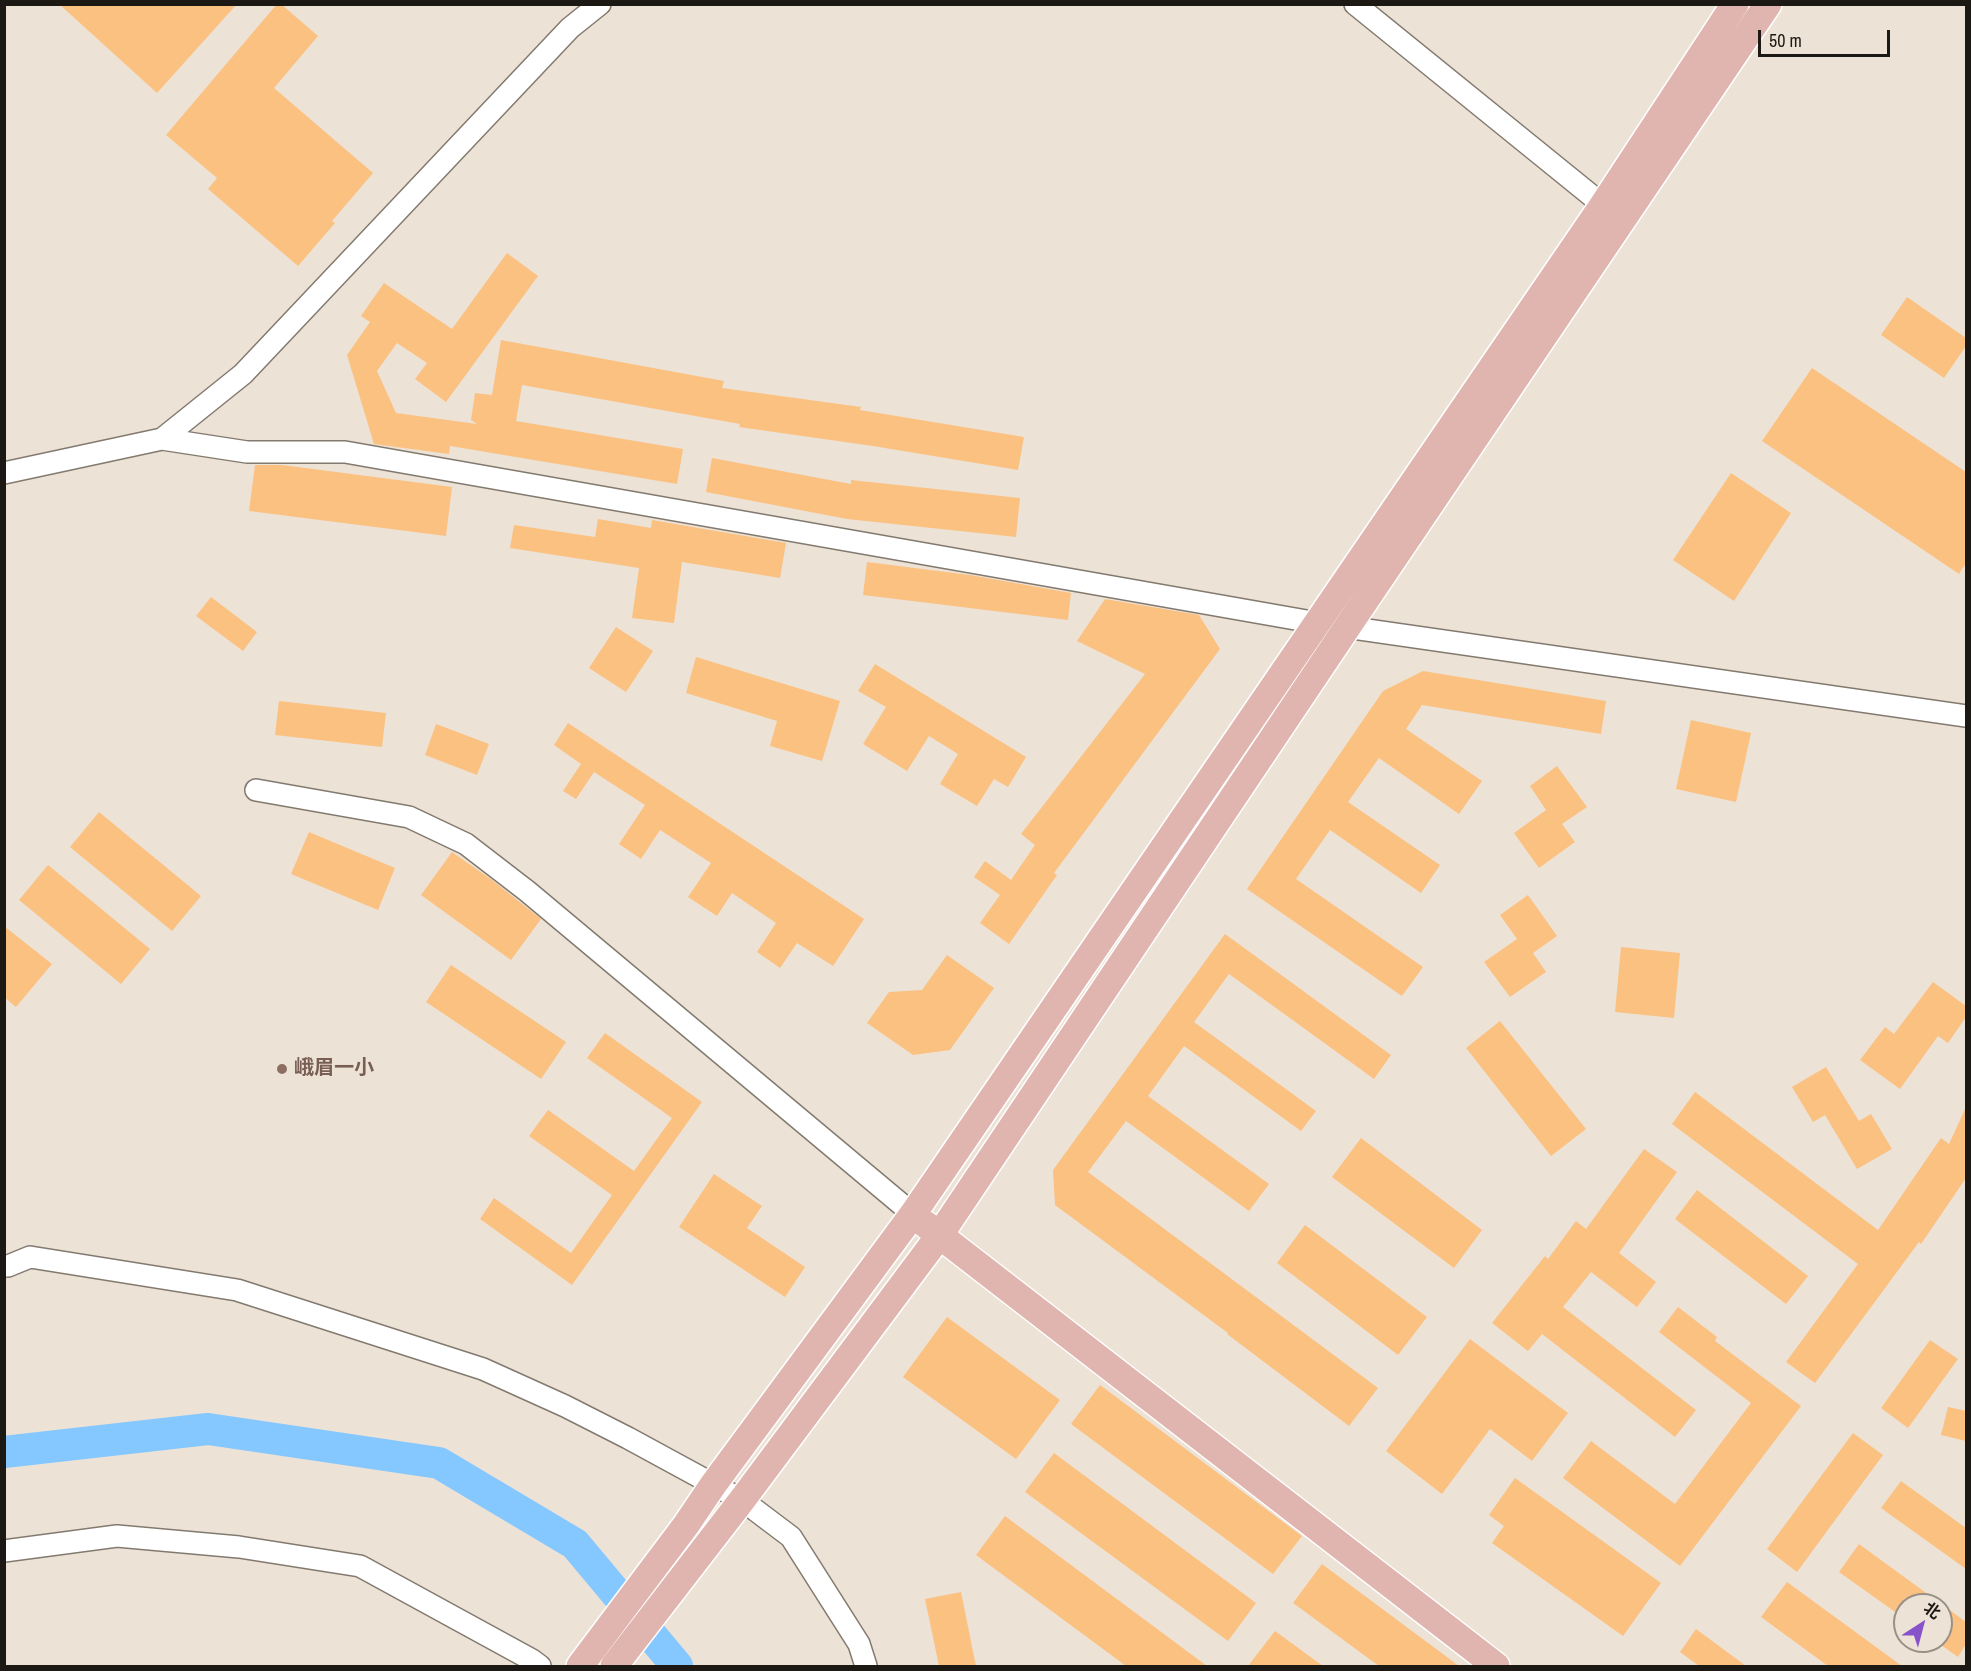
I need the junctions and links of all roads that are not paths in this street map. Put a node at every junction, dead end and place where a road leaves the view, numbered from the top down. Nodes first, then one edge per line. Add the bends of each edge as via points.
1 (600, 4) edge
2 (1355, 4) edge
3 (1736, 4) edge
4 (1768, 4) edge
5 (1602, 205) junction
6 (162, 439) junction
7 (4, 473) edge
8 (1318, 623) junction
9 (1347, 626) junction
10 (1966, 716) edge
11 (256, 790) dead end
12 (913, 1214) junction
13 (939, 1236) junction
14 (8, 1266) dead end
15 (713, 1485) junction
16 (742, 1500) junction
17 (4, 1551) edge
18 (540, 1666) edge
19 (580, 1666) edge
20 (614, 1666) edge
21 (866, 1666) edge
22 (1496, 1666) edge

1 - 6 street via 562,37 243,374
2 - 5 street
3 - 5 main road
4 - 9 main road
5 - 8 main road
6 - 7 street
6 - 8 street via 247,452 345,452
8 - 9 street
8 - 12 main road
9 - 10 street
9 - 13 main road
11 - 12 street via 409,817 466,844 536,898
12 - 13 main road
12 - 15 main road
13 - 16 main road
13 - 22 main road
14 - 15 street via 30,1257 237,1290 483,1369 566,1406
15 - 16 street
15 - 19 main road
16 - 20 main road
16 - 21 street via 791,1537 859,1644
17 - 18 street via 117,1536 239,1548 360,1566

